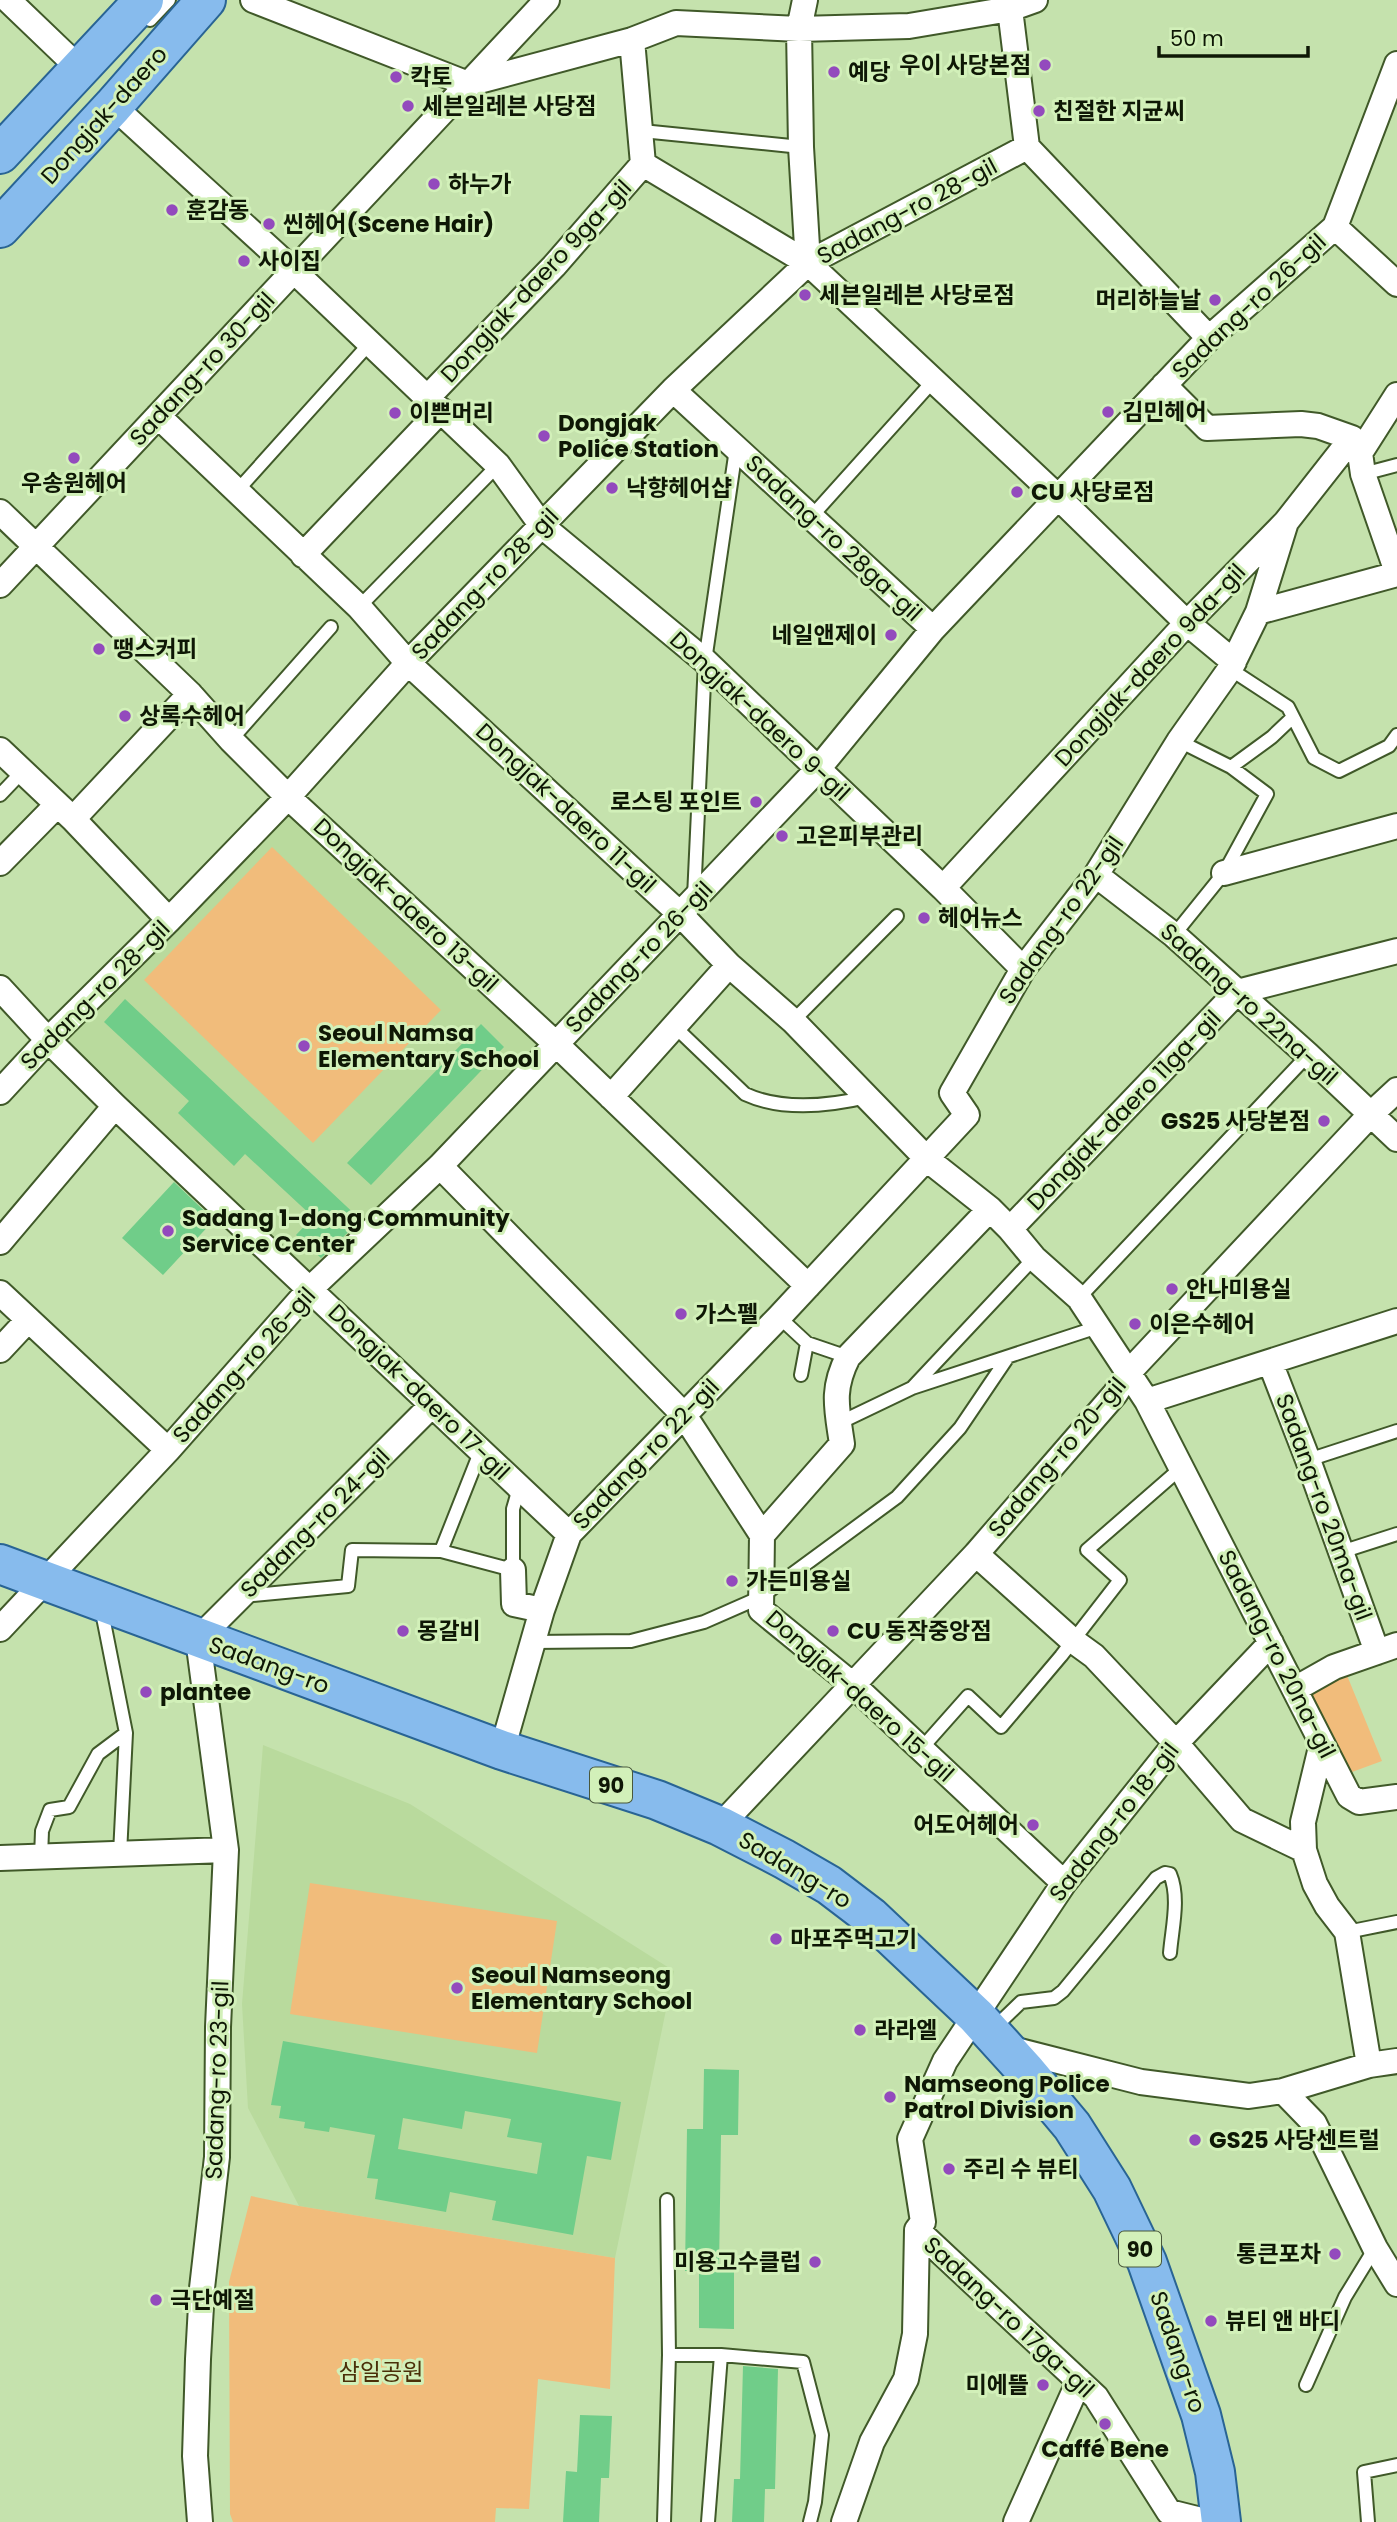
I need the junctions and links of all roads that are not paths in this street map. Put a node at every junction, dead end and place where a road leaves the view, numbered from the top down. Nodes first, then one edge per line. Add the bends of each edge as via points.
1 (8, 0) edge
2 (152, 0) edge
3 (169, 0) edge
4 (206, 0) edge
5 (253, 0) edge
6 (547, 0) edge
7 (805, 0) edge
8 (1035, 0) edge
9 (1008, 5) edge
10 (144, 13) edge
11 (799, 29) junction
12 (632, 40) junction
13 (1397, 64) edge
14 (80, 69) junction
15 (468, 84) junction
16 (113, 106) junction
17 (642, 131) junction
18 (802, 147) junction
19 (1027, 147) junction
20 (7, 157) edge
21 (643, 164) junction
22 (1335, 227) junction
23 (0, 228) edge
24 (808, 263) junction
25 (294, 271) junction
26 (1397, 284) edge
27 (1209, 338) junction
28 (370, 343) junction
29 (934, 380) junction
30 (1164, 386) junction
31 (673, 390) junction
32 (1397, 395) edge
33 (434, 404) junction
34 (158, 416) junction
35 (1352, 438) joint
36 (737, 448) junction
37 (498, 465) junction
38 (1397, 465) edge
39 (1363, 474) junction
40 (237, 491) junction
41 (1059, 498) junction
42 (0, 512) edge
43 (811, 517) junction
44 (1286, 522) junction
45 (542, 526) junction
46 (36, 547) junction
47 (303, 555) junction
48 (1397, 573) edge
49 (0, 585) edge
50 (359, 607) junction
51 (1258, 612) junction
52 (1187, 623) junction
53 (331, 627) dead end
54 (933, 629) junction
55 (705, 662) junction
56 (408, 663) junction
57 (1232, 666) junction
58 (190, 694) junction
59 (1293, 717) junction
60 (1397, 734) edge
61 (231, 740) junction
62 (1179, 741) junction
63 (0, 750) edge
64 (1231, 767) junction
65 (818, 769) junction
66 (22, 772) junction
67 (0, 795) edge
68 (288, 797) junction
69 (65, 812) junction
70 (1397, 826) edge
71 (0, 863) edge
72 (1224, 873) junction
73 (1096, 875) junction
74 (943, 888) junction
75 (687, 907) junction
76 (897, 916) dead end
77 (169, 920) junction
78 (1174, 935) junction
79 (1397, 951) edge
80 (729, 965) junction
81 (1023, 969) junction
82 (0, 988) edge
83 (1237, 992) junction
84 (793, 1021) junction
85 (674, 1026) junction
86 (48, 1040) junction
87 (556, 1044) junction
88 (1308, 1055) junction
89 (1397, 1090) edge
90 (0, 1092) edge
91 (611, 1097) junction
92 (867, 1097) junction
93 (116, 1106) junction
94 (1370, 1115) junction
95 (1397, 1139) edge
96 (928, 1160) junction
97 (440, 1166) junction
98 (990, 1209) junction
99 (1010, 1229) junction
100 (0, 1242) edge
101 (1034, 1258) junction
102 (808, 1286) junction
103 (310, 1289) junction
104 (0, 1293) edge
105 (1079, 1298) junction
106 (779, 1317) junction
107 (28, 1320) junction
108 (1397, 1321) edge
109 (1098, 1326) junction
110 (807, 1343) junction
111 (0, 1350) edge
112 (848, 1357) junction
113 (1008, 1357) junction
114 (1270, 1362) junction
115 (1129, 1372) junction
116 (801, 1375) dead end
117 (912, 1388) junction
118 (1147, 1401) junction
119 (432, 1405) junction
120 (684, 1415) junction
121 (839, 1423) junction
122 (1397, 1431) edge
123 (481, 1450) junction
124 (168, 1451) junction
125 (1308, 1460) junction
126 (1181, 1468) junction
127 (519, 1488) junction
128 (569, 1534) junction
129 (1397, 1534) edge
130 (762, 1535) junction
131 (441, 1551) junction
132 (1341, 1552) junction
133 (976, 1554) junction
134 (0, 1564) edge
135 (513, 1570) junction
136 (45, 1580) junction
137 (242, 1596) junction
138 (761, 1597) junction
139 (100, 1600) junction
140 (542, 1609) junction
141 (0, 1629) edge
142 (198, 1639) junction
143 (1072, 1640) junction
144 (533, 1642) junction
145 (1271, 1643) junction
146 (1387, 1648) edge
147 (853, 1685) junction
148 (1295, 1689) junction
149 (126, 1733) junction
150 (1176, 1742) junction
151 (1322, 1743) junction
152 (921, 1749) junction
153 (502, 1750) junction
154 (1397, 1797) edge
155 (720, 1826) junction
156 (226, 1850) junction
157 (1304, 1850) junction
158 (120, 1854) junction
159 (41, 1857) junction
160 (0, 1858) edge
161 (1064, 1883) junction
162 (1397, 1922) edge
163 (1347, 1932) junction
164 (1170, 1953) dead end
165 (990, 2032) junction
166 (1397, 2061) edge
167 (1368, 2065) junction
168 (1283, 2091) junction
169 (667, 2200) dead end
170 (917, 2230) junction
171 (1375, 2248) junction
172 (1397, 2284) edge
173 (669, 2355) junction
174 (721, 2355) junction
175 (1079, 2382) junction
176 (1306, 2385) dead end
177 (1397, 2465) edge
178 (200, 2522) edge
179 (664, 2522) edge
180 (708, 2522) edge
181 (810, 2522) edge
182 (844, 2522) edge
183 (1016, 2522) edge
184 (1209, 2522) edge
185 (1221, 2522) edge
186 (1368, 2522) edge

1 - 14 street
2 - 20 lane
3 - 10 lane
4 - 16 main road, Dongjak-daero
5 - 15 street
6 - 15 street, Sadang-ro 30-gil
7 - 11 street
8 - 9 street
9 - 11 street via 909,26
9 - 19 street
10 - 14 main road, Dongjak-daero
11 - 12 street via 676,23
11 - 18 street
12 - 15 street
12 - 17 street, Dongjak-daero 9ga-gil
13 - 22 street, Sadang-ro 26-gil
14 - 20 main road, Dongjak-daero
15 - 25 street, Sadang-ro 30-gil
16 - 23 main road, Dongjak-daero
16 - 25 street, Dongjak-daero 9-gil
17 - 18 lane
17 - 21 street, Dongjak-daero 9ga-gil
18 - 24 street
19 - 24 street, Sadang-ro 28-gil
19 - 27 street
21 - 24 street, Dongjak-daero 9ga-gil
21 - 33 street, Dongjak-daero 9ga-gil
22 - 26 street, Sadang-ro 26-gil
22 - 27 street, Sadang-ro 26-gil
24 - 29 street, Dongjak-daero 9ga-gil
24 - 31 street, Sadang-ro 28-gil
25 - 28 street, Dongjak-daero 9-gil
25 - 34 street, Sadang-ro 30-gil
27 - 30 street, Sadang-ro 26-gil
28 - 33 street, Dongjak-daero 9-gil
28 - 40 lane
29 - 41 street, Dongjak-daero 9ga-gil
29 - 43 lane
30 - 35 street, Sadang-ro 26-gil via 1207,428 1301,424
30 - 41 street, Sadang-ro 26-gil
31 - 36 street, Sadang-ro 28ga-gil
31 - 45 street, Sadang-ro 28-gil
32 - 39 street via 1360,453
33 - 37 street, Dongjak-daero 9-gil
33 - 47 street
34 - 40 street, Dongjak-daero 11-gil
34 - 46 street, Sadang-ro 30-gil
35 - 44 street, Dongjak-daero 9da-gil
36 - 43 street, Sadang-ro 28ga-gil
36 - 55 lane
37 - 45 street, Dongjak-daero 9-gil
37 - 50 lane
38 - 39 lane
39 - 48 street
40 - 47 street, Dongjak-daero 11-gil
41 - 52 street, Dongjak-daero 9ga-gil
41 - 54 street, Sadang-ro 26-gil
42 - 46 street, Dongjak-daero 13-gil
43 - 54 street, Sadang-ro 28ga-gil
44 - 51 street, Sadang-ro 22-gil
44 - 52 street, Dongjak-daero 9da-gil
45 - 55 street, Dongjak-daero 9-gil
45 - 56 street, Sadang-ro 28-gil
46 - 49 street, Sadang-ro 30-gil
46 - 58 street, Dongjak-daero 13-gil
47 - 50 street, Dongjak-daero 11-gil
48 - 51 street
50 - 56 street, Dongjak-daero 11-gil
51 - 57 street, Sadang-ro 22-gil
52 - 57 street, Dongjak-daero 9ga-gil
52 - 74 street, Dongjak-daero 9da-gil
53 - 61 lane
54 - 65 street, Sadang-ro 26-gil
55 - 65 street, Dongjak-daero 9-gil
55 - 75 lane
56 - 68 street, Sadang-ro 28-gil
56 - 75 street, Dongjak-daero 11-gil
57 - 59 lane via 1288,707
57 - 62 street, Sadang-ro 22-gil
58 - 61 street, Dongjak-daero 13-gil
58 - 69 street
59 - 60 lane via 1314,758 1339,771 1389,746
59 - 64 lane
61 - 68 street, Dongjak-daero 13-gil
62 - 64 lane
62 - 73 street, Sadang-ro 22-gil
63 - 66 street
64 - 72 lane via 1267,794
65 - 74 street, Dongjak-daero 9-gil
65 - 75 street, Sadang-ro 26-gil
66 - 67 lane
66 - 69 street
68 - 77 street, Sadang-ro 28-gil
68 - 87 street, Dongjak-daero 13-gil
69 - 71 street
69 - 77 street
70 - 72 street
72 - 78 lane
73 - 78 street, Sadang-ro 22na-gil
73 - 81 street, Sadang-ro 22-gil
74 - 81 street, Dongjak-daero 9-gil
75 - 80 street, Dongjak-daero 11-gil
75 - 87 street, Sadang-ro 26-gil
76 - 84 lane
77 - 86 street, Sadang-ro 28-gil
78 - 83 street, Sadang-ro 22na-gil
79 - 83 street
80 - 84 street, Dongjak-daero 11-gil
80 - 85 street
81 - 96 street, Sadang-ro 22-gil via 952,1093 967,1115
82 - 86 street, Dongjak-daero 17-gil
83 - 88 street, Sadang-ro 22na-gil
83 - 99 street, Dongjak-daero 11ga-gil
84 - 92 street, Dongjak-daero 11-gil
85 - 91 street
85 - 92 lane via 746,1094 760,1101 796,1105
86 - 90 street, Sadang-ro 28-gil
86 - 93 street, Dongjak-daero 17-gil
87 - 91 street, Dongjak-daero 13-gil
87 - 97 street, Sadang-ro 26-gil
88 - 94 street, Sadang-ro 22na-gil
88 - 105 lane
89 - 94 street, Sadang-ro 20-gil
91 - 102 street, Dongjak-daero 13-gil
92 - 96 street, Dongjak-daero 11-gil
93 - 100 street
93 - 103 street, Dongjak-daero 17-gil
94 - 95 street, Sadang-ro 22na-gil
94 - 115 street, Sadang-ro 20-gil
96 - 98 street, Dongjak-daero 11-gil
96 - 102 street, Sadang-ro 22-gil
97 - 103 street, Sadang-ro 26-gil
97 - 120 street
98 - 99 street, Dongjak-daero 11-gil
98 - 112 street
99 - 101 street, Dongjak-daero 11-gil
101 - 105 street, Dongjak-daero 11-gil
101 - 117 lane
102 - 106 street, Sadang-ro 22-gil
103 - 119 street, Dongjak-daero 17-gil
103 - 124 street, Sadang-ro 26-gil
104 - 107 street
105 - 109 street, Dongjak-daero 11-gil
106 - 110 lane
106 - 120 street, Sadang-ro 22-gil
107 - 111 street
107 - 124 street
108 - 114 street
109 - 113 lane
109 - 115 street, Dongjak-daero 11-gil
110 - 112 lane
110 - 116 lane
112 - 121 street via 839,1376
113 - 117 lane
113 - 138 lane via 960,1428 897,1497
114 - 118 street
114 - 125 street, Sadang-ro 20ma-gil
115 - 118 street, Sadang-ro 20na-gil
115 - 133 street, Sadang-ro 20-gil
117 - 121 lane
118 - 126 street, Sadang-ro 20na-gil
119 - 123 street, Dongjak-daero 17-gil
119 - 137 street, Sadang-ro 24-gil
120 - 128 street, Sadang-ro 22-gil
120 - 130 street
121 - 130 street via 842,1444
122 - 125 lane
123 - 127 street, Dongjak-daero 17-gil
123 - 131 lane
124 - 136 street, Sadang-ro 26-gil
125 - 132 street, Sadang-ro 20ma-gil
126 - 143 lane via 1087,1550 1119,1580
126 - 145 street, Sadang-ro 20na-gil
127 - 128 street, Dongjak-daero 17-gil
127 - 135 lane via 513,1509
128 - 140 street, Sadang-ro 22-gil
129 - 132 lane
130 - 138 street, Dongjak-daero 15-gil
131 - 135 lane
131 - 137 lane via 352,1550 348,1586
132 - 146 street, Sadang-ro 20ma-gil
133 - 143 street
133 - 147 street, Sadang-ro 20-gil
134 - 136 main road, Sadang-ro / 90
135 - 140 street via 514,1604
136 - 139 main road, Sadang-ro / 90
136 - 141 street
137 - 142 street, Sadang-ro 24-gil
138 - 144 lane via 704,1622 631,1641
138 - 147 street, Dongjak-daero 15-gil via 761,1610
139 - 142 main road, Sadang-ro / 90
139 - 149 lane
140 - 144 street, Sadang-ro 22-gil
142 - 153 main road, Sadang-ro / 90
142 - 156 street, Sadang-ro 23-gil
143 - 150 street via 1094,1656
143 - 152 lane via 1001,1727 968,1696
144 - 153 street, Sadang-ro 22-gil
145 - 148 street, Sadang-ro 20na-gil
145 - 150 street, Sadang-ro 18-gil
146 - 148 street via 1334,1667
147 - 152 street, Dongjak-daero 15-gil
147 - 155 street, Sadang-ro 20-gil
148 - 151 street, Sadang-ro 20na-gil
149 - 158 lane
149 - 159 lane via 98,1754 69,1807 50,1810 42,1831
150 - 157 street via 1242,1820
150 - 161 street, Sadang-ro 18-gil
151 - 154 street, Sadang-ro 20na-gil via 1349,1796 1359,1802
151 - 157 street via 1303,1822
152 - 161 street, Dongjak-daero 15-gil
153 - 155 main road, Sadang-ro / 90 via 657,1800
155 - 165 main road, Sadang-ro / 90 via 829,1885 871,1917
156 - 158 street
156 - 178 street, Sadang-ro 23-gil via 217,2158 198,2359 195,2456
157 - 163 street via 1326,1906
158 - 159 street
159 - 160 street
161 - 165 street, Sadang-ro 18-gil
162 - 163 lane
163 - 167 street
164 - 165 lane via 1174,1884 1165,1873 1156,1878 1063,1991 1054,1998 1021,2002
165 - 168 street via 1141,2081 1249,2095
165 - 170 street, Sadang-ro 18-gil via 945,2061 909,2139 923,2222
165 - 185 main road, Sadang-ro / 90 via 1072,2126 1112,2189 1147,2262 1204,2424
166 - 167 street
167 - 168 street
168 - 171 street via 1314,2123
169 - 173 lane
170 - 175 street, Sadang-ro 17ga-gil
170 - 182 street, Sadang-ro 18-gil via 915,2334 905,2379 872,2442
171 - 172 street
171 - 176 lane via 1345,2297
173 - 174 lane
173 - 179 lane
174 - 180 lane
174 - 181 lane via 803,2362 821,2435
175 - 183 street
175 - 184 street, Sadang-ro 17ga-gil via 1096,2397 1169,2512
177 - 186 lane via 1364,2472

